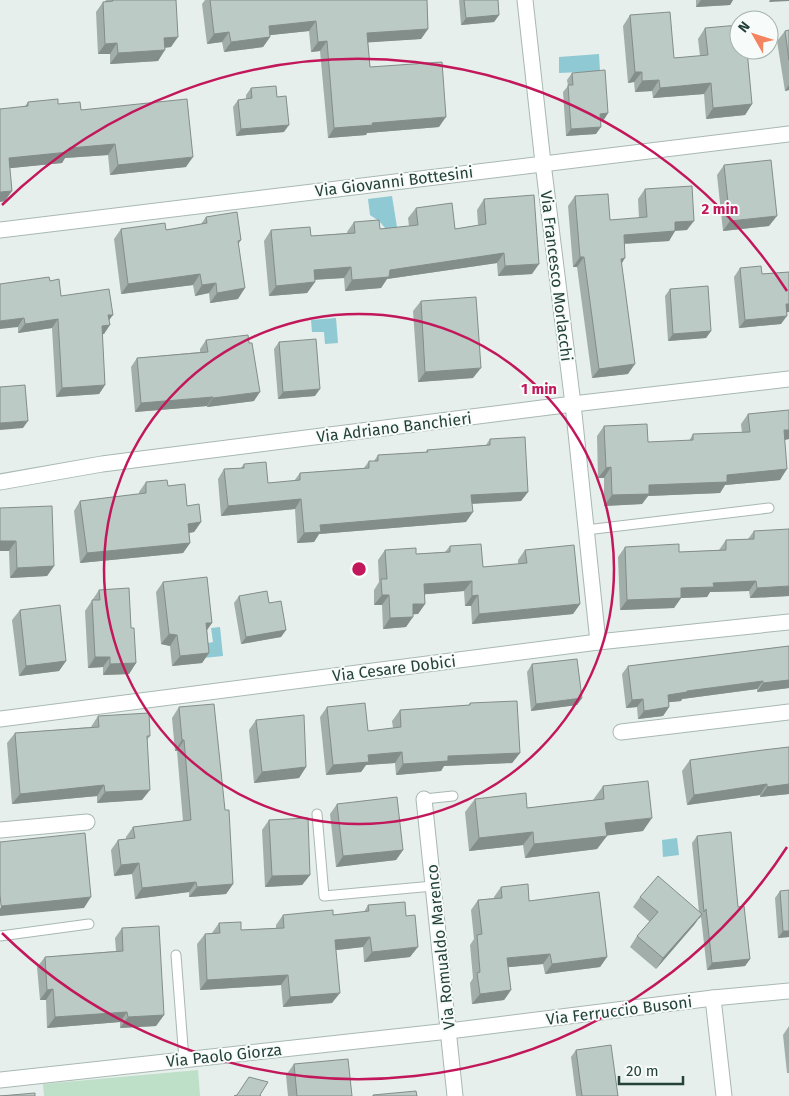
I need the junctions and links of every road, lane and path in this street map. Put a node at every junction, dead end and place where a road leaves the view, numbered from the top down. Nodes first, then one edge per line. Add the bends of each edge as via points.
1 (526, 0) edge
2 (789, 134) edge
3 (543, 163) junction
4 (0, 230) edge
5 (789, 379) edge
6 (573, 404) junction
7 (0, 482) edge
8 (769, 508) dead end
9 (586, 530) junction
10 (789, 622) edge
11 (598, 642) junction
12 (789, 712) edge
13 (0, 719) edge
14 (621, 732) dead end
15 (453, 796) dead end
16 (424, 799) joint
17 (317, 814) dead end
18 (87, 822) dead end
19 (0, 830) edge
20 (433, 886) junction
21 (89, 924) dead end
22 (0, 936) edge
23 (176, 955) dead end
24 (789, 991) edge
25 (713, 998) junction
26 (449, 1031) junction
27 (184, 1060) junction
28 (0, 1080) edge
29 (454, 1096) edge
30 (724, 1096) edge

1 - 3 street, Via Francesco Morlacchi
2 - 3 street, Via Giovanni Bottesini
3 - 4 street, Via Giovanni Bottesini
3 - 6 street, Via Francesco Morlacchi
5 - 6 street, Via Adriano Banchieri
6 - 7 street, Via Adriano Banchieri via 102,464
6 - 9 street, Via Francesco Morlacchi
8 - 9 lane
9 - 11 street, Via Francesco Morlacchi
10 - 11 street, Via Cesare Dobici
11 - 13 street, Via Cesare Dobici
12 - 14 street
15 - 16 lane
16 - 20 street, Via Romualdo Marenco
17 - 20 lane via 324,896
18 - 19 street
20 - 26 street, Via Romualdo Marenco
21 - 22 lane
23 - 27 lane
24 - 25 street, Via Ferruccio Busoni
25 - 26 street, Via Ferruccio Busoni
25 - 30 street
26 - 27 street, Via Paolo Giorza
26 - 29 street, Via Romualdo Marenco
27 - 28 street, Via Paolo Giorza

